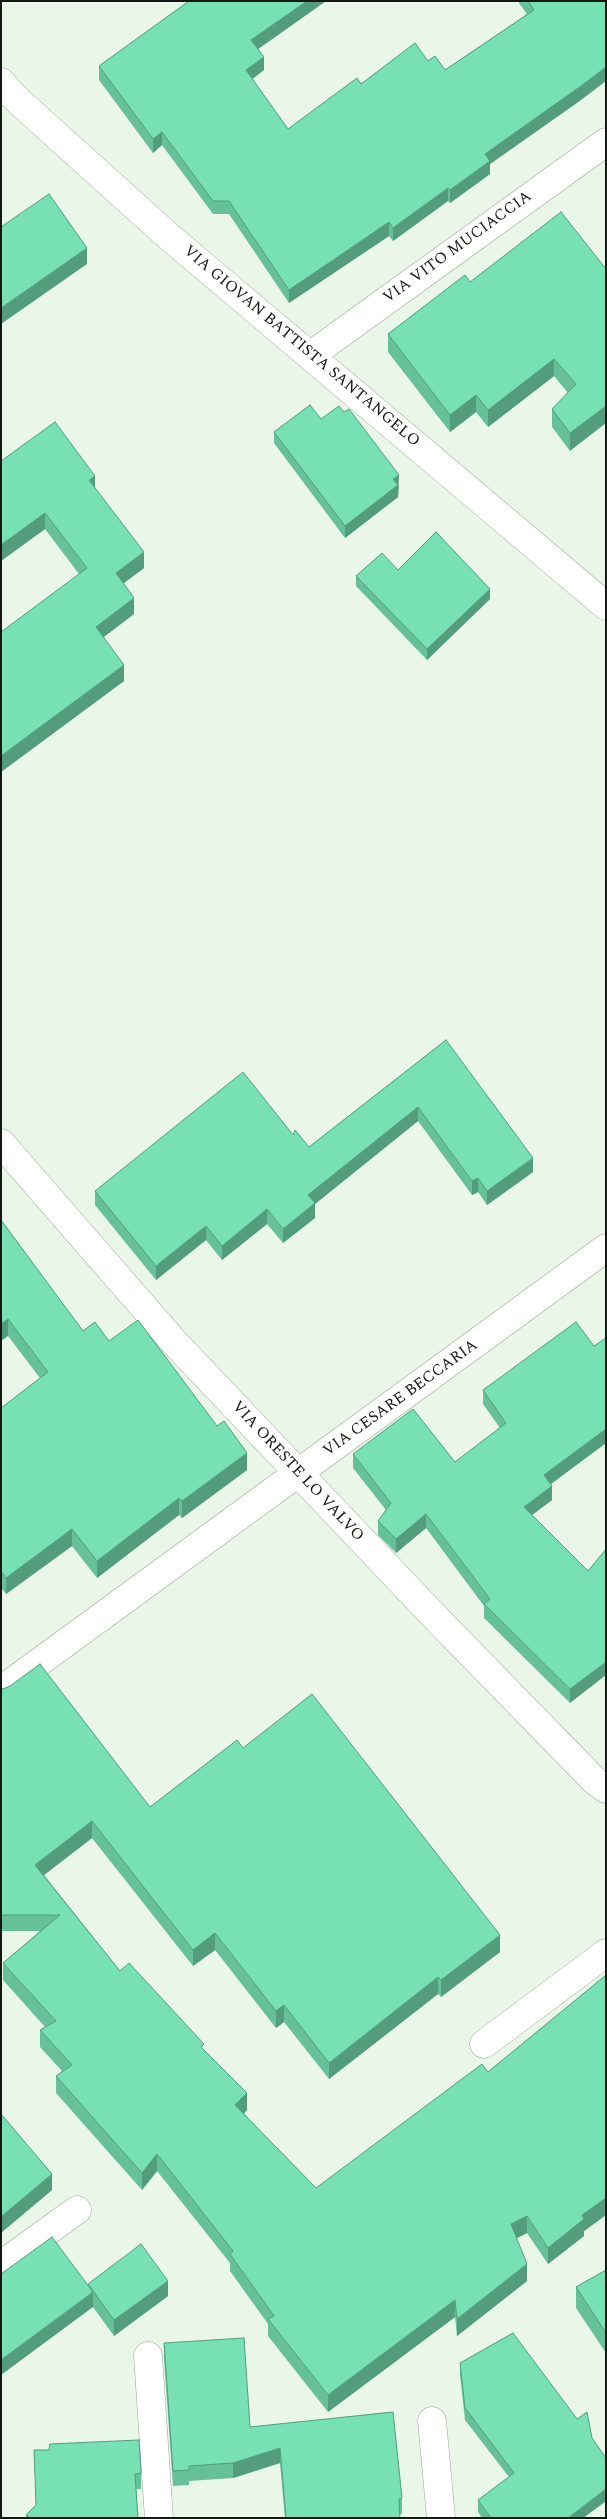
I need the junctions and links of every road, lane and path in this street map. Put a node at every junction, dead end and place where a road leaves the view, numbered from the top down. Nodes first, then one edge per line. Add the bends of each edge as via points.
1 (1, 82) edge
2 (606, 142) edge
3 (311, 355) junction
4 (606, 606) edge
5 (1, 1143) edge
6 (606, 1248) edge
7 (299, 1474) junction
8 (1, 1690) edge
9 (606, 1789) edge
10 (606, 1953) edge
11 (484, 2044) dead end
12 (77, 2210) dead end
13 (1, 2264) edge
14 (148, 2356) dead end
15 (432, 2421) dead end
16 (159, 2518) edge
17 (441, 2518) edge

1 - 3 street, VIA GIOVAN BATTISTA SANTANGELO via 167,235
2 - 3 street, VIA VITO MUCIACCIA
3 - 4 street, VIA GIOVAN BATTISTA SANTANGELO
5 - 7 street, VIA ORESTE LO VALVO via 176,1343
6 - 7 street, VIA CESARE BECCARIA
7 - 8 street, VIA CESARE BECCARIA
7 - 9 street, VIA ORESTE LO VALVO
10 - 11 street
12 - 13 street
14 - 16 street
15 - 17 street

